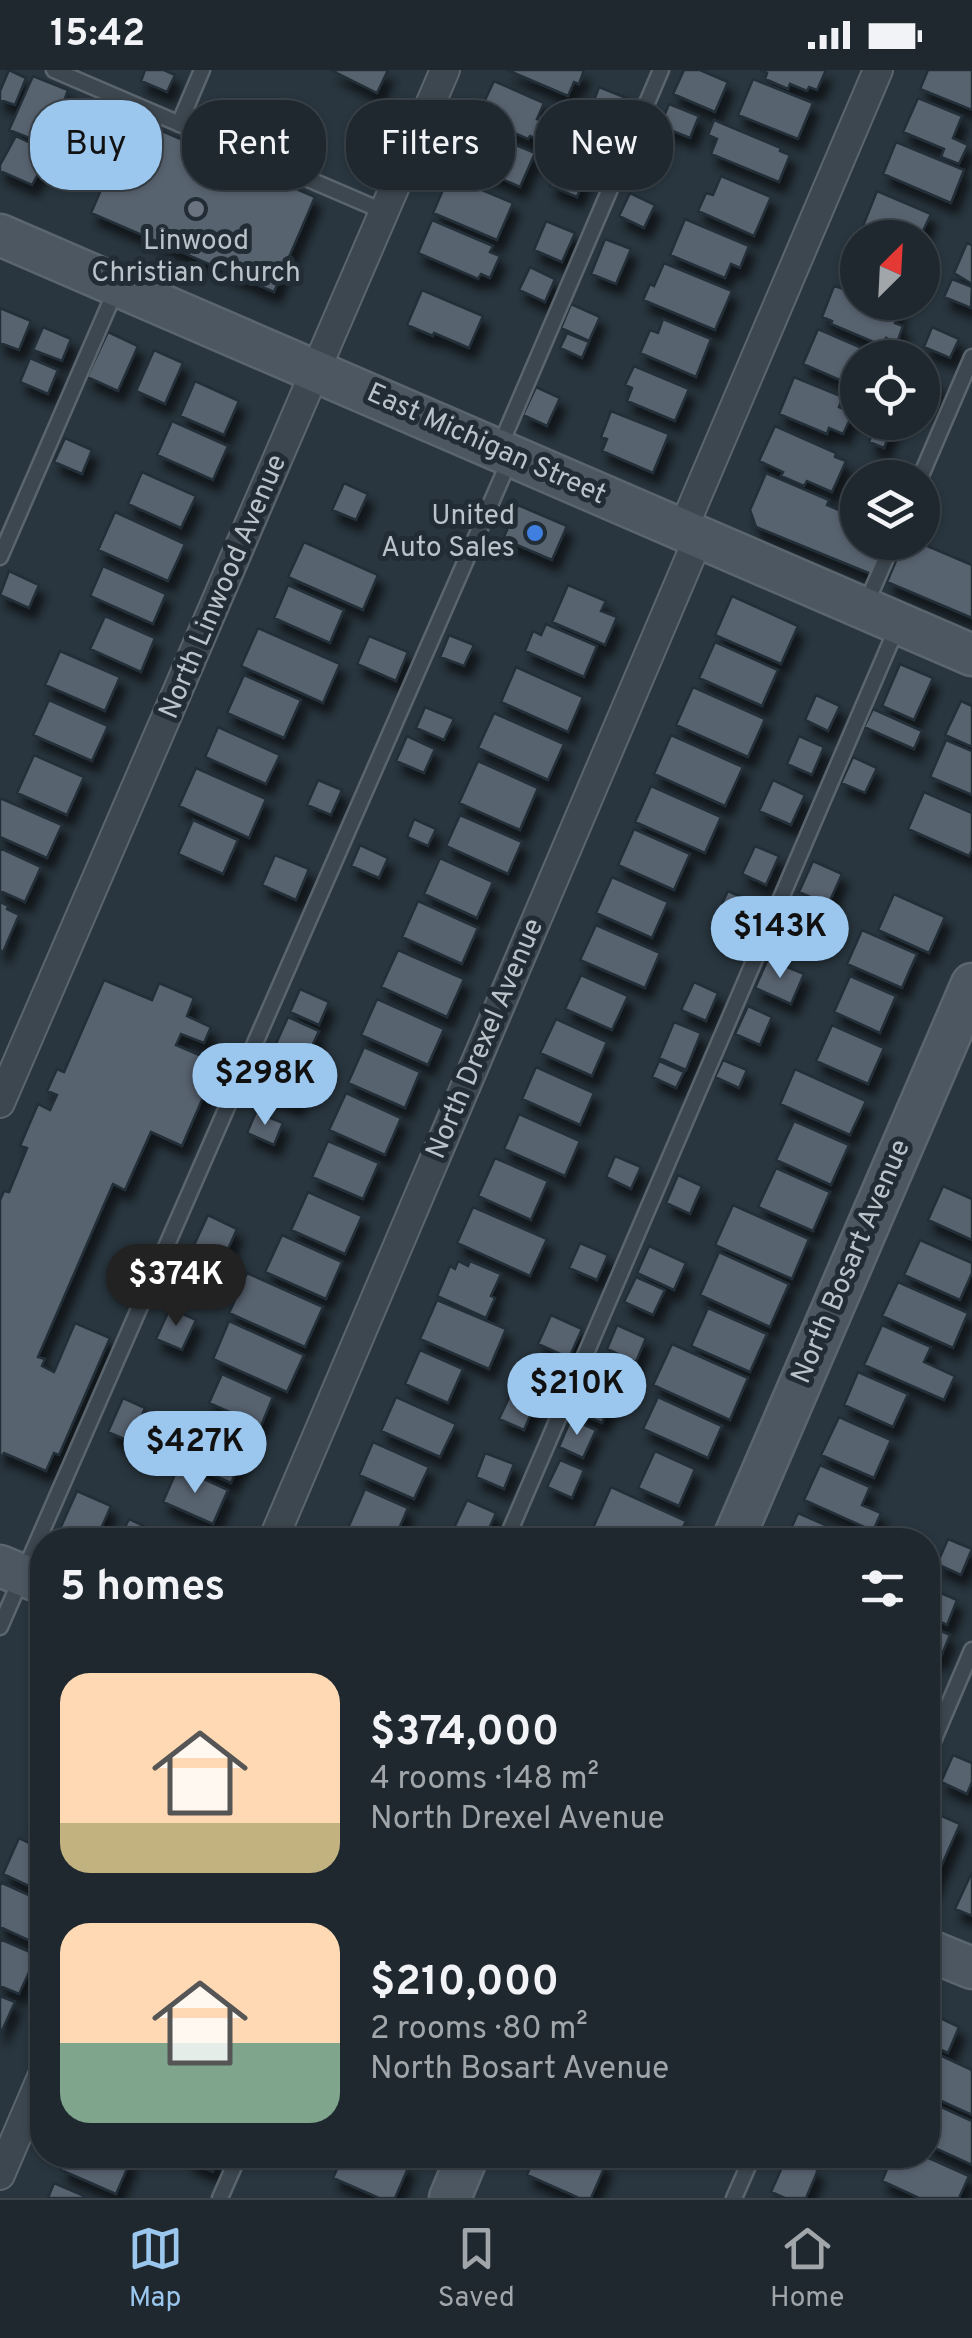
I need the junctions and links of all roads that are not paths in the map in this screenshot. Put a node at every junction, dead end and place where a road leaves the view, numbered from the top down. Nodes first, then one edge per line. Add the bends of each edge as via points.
1 (54, 70) edge
2 (202, 70) edge
3 (446, 70) edge
4 (661, 70) edge
5 (878, 70) edge
6 (179, 124) junction
7 (385, 212) junction
8 (0, 235) edge
9 (117, 286) junction
10 (972, 357) edge
11 (317, 371) junction
12 (505, 453) junction
13 (928, 460) edge
14 (690, 535) junction
15 (0, 556) edge
16 (890, 560) edge
17 (881, 616) junction
18 (972, 655) edge
19 (972, 984) edge
20 (0, 1104) edge
21 (42, 1528) edge
22 (279, 1528) edge
23 (511, 1528) edge
24 (738, 1528) edge
25 (22, 1575) edge
26 (0, 1627) edge
27 (972, 1650) edge
28 (940, 1726) edge
29 (940, 1955) edge
30 (972, 1968) edge
31 (30, 2105) edge
32 (233, 2168) edge
33 (463, 2168) edge
34 (747, 2168) edge
35 (0, 2175) edge
36 (220, 2198) edge
37 (450, 2198) edge
38 (734, 2198) edge

1 - 6 lane
2 - 6 lane
3 - 7 street, North Linwood Avenue
4 - 12 lane
5 - 14 street, North Drexel Avenue
6 - 7 lane
7 - 11 street, North Linwood Avenue
8 - 9 main road, East Michigan Street
9 - 11 main road, East Michigan Street
9 - 15 lane
10 - 13 lane
11 - 12 main road, East Michigan Street
11 - 20 street, North Linwood Avenue
12 - 14 main road, East Michigan Street
12 - 21 lane
14 - 17 main road, East Michigan Street
14 - 22 street, North Drexel Avenue
16 - 17 lane
17 - 18 main road, East Michigan Street
17 - 23 lane
19 - 24 main road, North Bosart Avenue
25 - 26 lane
27 - 28 lane
29 - 30 main road
31 - 35 street
32 - 36 lane
33 - 37 main road
34 - 38 lane

